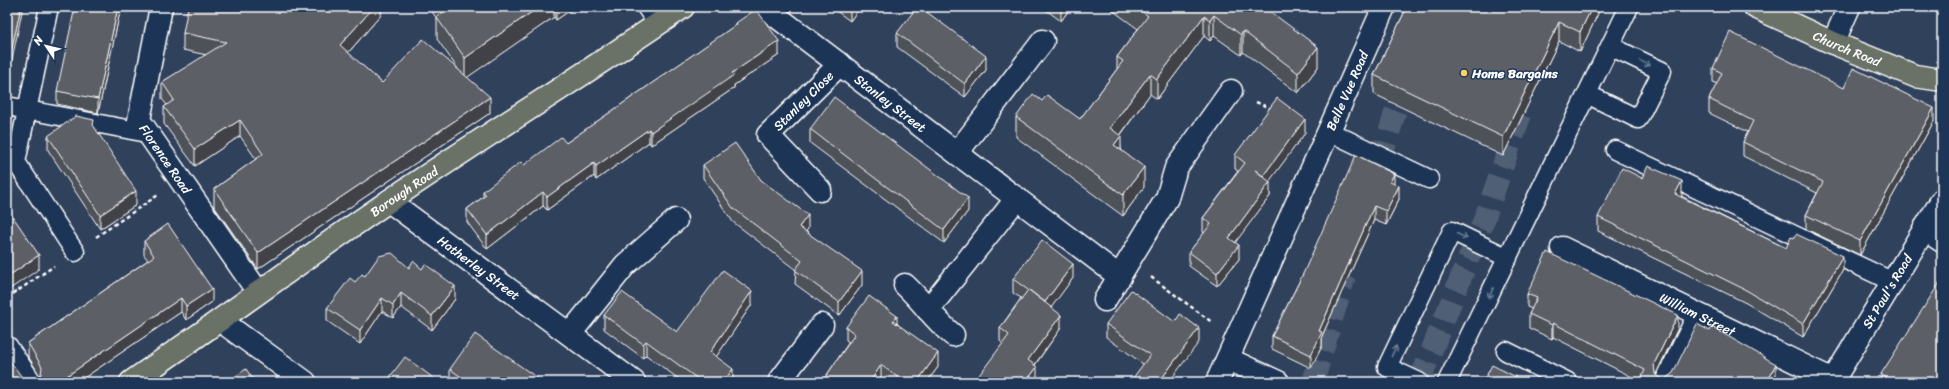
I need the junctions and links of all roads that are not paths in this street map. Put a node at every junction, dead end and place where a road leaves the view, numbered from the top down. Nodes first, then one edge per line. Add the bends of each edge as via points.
1 (49, 7) edge
2 (161, 7) edge
3 (682, 7) edge
4 (764, 7) edge
5 (1629, 7) edge
6 (1755, 7) edge
7 (1849, 7) edge
8 (1378, 10) edge
9 (652, 15) edge
10 (1043, 41) dead end
11 (1833, 43) junction
12 (1610, 46) junction
13 (840, 64) junction
14 (1942, 80) edge
15 (1231, 91) road end
16 (1587, 94) junction
17 (7, 106) edge
18 (27, 110) junction
19 (1330, 132) junction
20 (147, 133) junction
21 (1615, 150) dead end
22 (957, 153) junction
23 (1429, 180) dead end
24 (820, 190) dead end
25 (1017, 198) junction
26 (1942, 200) edge
27 (389, 201) junction
28 (676, 220) dead end
29 (1924, 229) junction
30 (1942, 241) edge
31 (1562, 248) dead end
32 (75, 252) dead end
33 (1508, 258) junction
34 (1124, 269) junction
35 (1893, 282) junction
36 (904, 285) dead end
37 (258, 292) junction
38 (1105, 300) dead end
39 (928, 310) junction
40 (1698, 314) junction
41 (221, 321) junction
42 (822, 326) dead end
43 (570, 334) junction
44 (953, 335) dead end
45 (7, 348) edge
46 (1506, 351) dead end
47 (1228, 359) junction
48 (1834, 381) edge
49 (30, 382) edge
50 (131, 382) edge
51 (305, 382) edge
52 (634, 382) edge
53 (779, 382) edge
54 (1217, 382) edge
55 (1278, 382) edge
56 (1419, 382) edge
57 (1447, 382) edge
58 (1568, 382) edge
59 (1664, 382) edge

1 - 18 lane
2 - 20 street, Florence Road via 139,120
3 - 9 main road, Borough Road
4 - 13 street, Stanley Street
5 - 12 lane
6 - 11 main road, Church Road
7 - 11 street
8 - 19 street, Belle Vue Road
9 - 27 main road, Borough Road
10 - 22 street
11 - 14 main road, Church Road via 1915,76
12 - 16 lane
12 -> 16 lane via 1662,71 1638,119
13 - 22 street, Stanley Street
13 - 24 street, Stanley Close via 768,135
15 - 34 street via 1176,168 1167,198
16 - 33 lane
17 - 18 lane
18 - 20 lane
18 - 32 lane via 16,162
19 - 23 lane
19 - 47 street, Belle Vue Road
20 - 37 street, Florence Road
21 - 35 lane
22 - 25 street, Stanley Street
25 - 34 street, Stanley Street
25 - 39 street
26 - 29 street, St Paul's Road
27 - 37 main road, Borough Road
27 - 43 street, Hatherley Street
28 - 43 street via 625,265
29 - 30 street
29 - 35 street, St Paul's Road
31 - 40 street, William Street
56 -> 33 lane via 1387,367 1452,231
33 -> 57 lane
34 - 38 street
35 - 48 street, St Paul's Road
36 - 39 street
37 - 41 main road, Borough Road
39 - 44 street
40 - 48 street, William Street
40 - 59 lane
41 - 50 main road, Borough Road
41 - 51 street
42 - 53 street
43 - 52 street, Hatherley Street
45 - 49 street
46 - 58 lane
47 - 54 street
47 - 55 street

